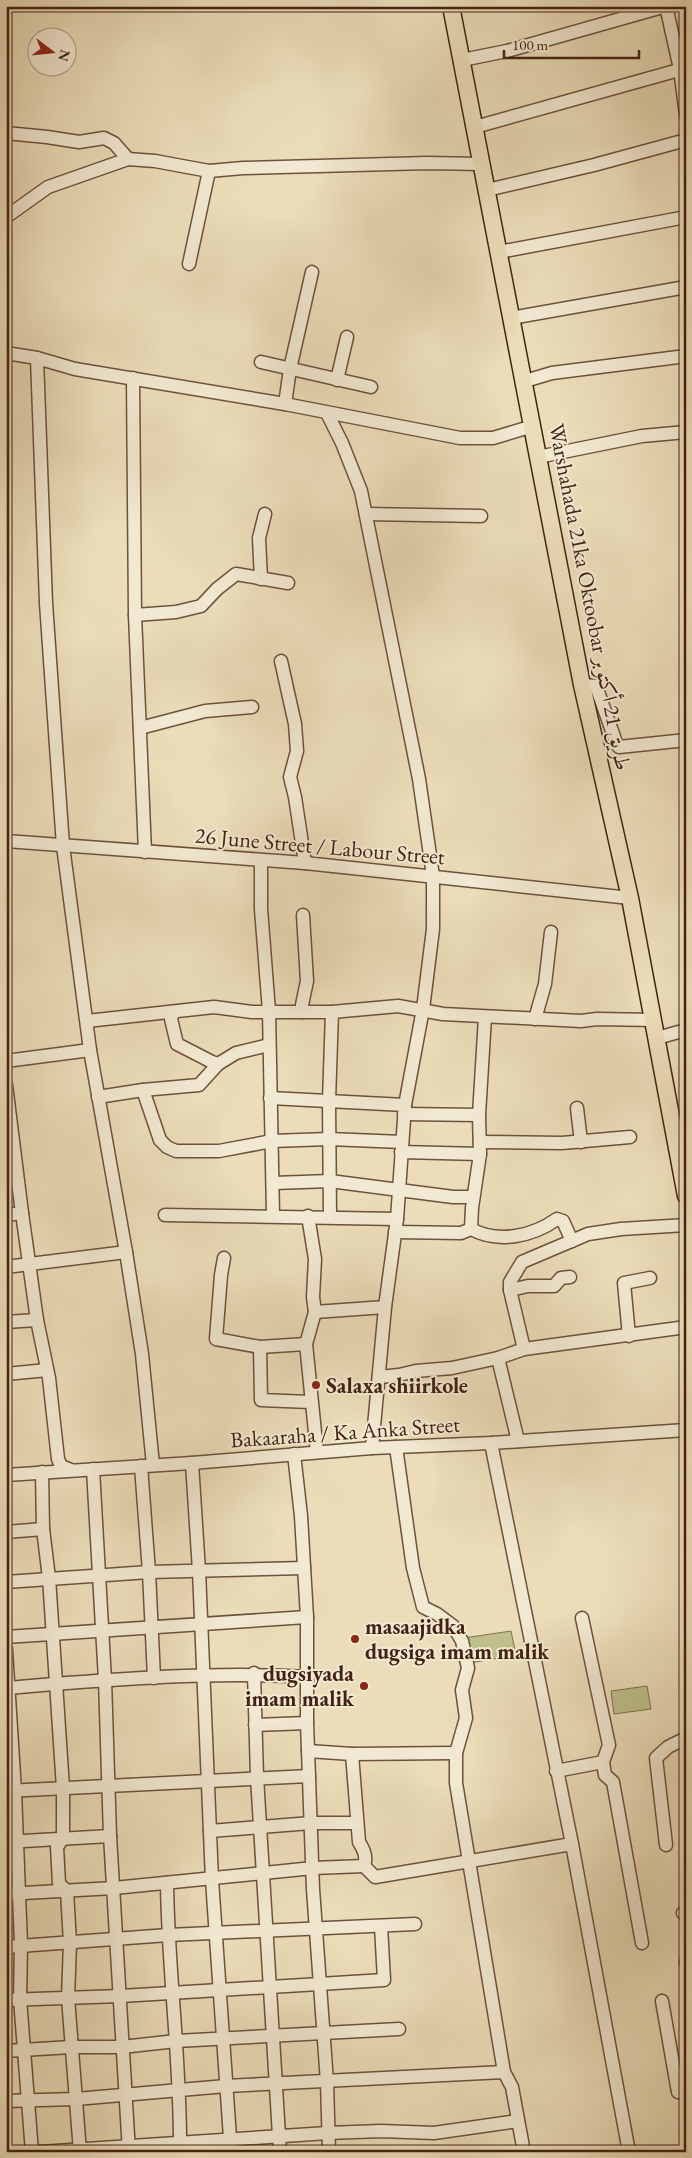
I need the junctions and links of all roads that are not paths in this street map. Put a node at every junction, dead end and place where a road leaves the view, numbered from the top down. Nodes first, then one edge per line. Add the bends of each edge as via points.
1 (452, 6) edge
2 (666, 6) edge
3 (462, 60) junction
4 (683, 69) edge
5 (686, 115) edge
6 (475, 127) junction
7 (6, 133) edge
8 (686, 140) edge
9 (128, 158) junction
10 (482, 164) junction
11 (208, 171) junction
12 (487, 190) junction
13 (6, 217) edge
14 (686, 217) edge
15 (499, 252) junction
16 (189, 264) dead end
17 (312, 272) dead end
18 (686, 287) edge
19 (511, 318) junction
20 (346, 337) dead end
21 (6, 353) edge
22 (686, 356) edge
23 (37, 358) junction
24 (262, 362) dead end
25 (290, 369) junction
26 (133, 378) junction
27 (337, 380) junction
28 (525, 381) junction
29 (371, 387) dead end
30 (285, 404) junction
31 (327, 413) junction
32 (533, 426) junction
33 (686, 432) edge
34 (538, 457) junction
35 (265, 514) dead end
36 (366, 514) junction
37 (481, 516) dead end
38 (261, 579) junction
39 (288, 583) dead end
40 (135, 615) junction
41 (281, 660) dead end
42 (582, 685) junction
43 (252, 707) dead end
44 (140, 728) junction
45 (686, 740) edge
46 (6, 841) edge
47 (63, 846) junction
48 (146, 852) junction
49 (261, 861) junction
50 (305, 863) junction
51 (433, 876) junction
52 (630, 898) junction
53 (303, 916) dead end
54 (551, 932) dead end
55 (423, 1009) junction
56 (269, 1011) junction
57 (173, 1012) junction
58 (303, 1012) junction
59 (332, 1012) junction
60 (485, 1017) junction
61 (535, 1019) junction
62 (654, 1020) junction
63 (87, 1021) junction
64 (686, 1030) edge
65 (657, 1038) junction
66 (269, 1045) junction
67 (90, 1050) junction
68 (6, 1061) edge
69 (218, 1064) junction
70 (6, 1085) edge
71 (144, 1090) junction
72 (98, 1097) junction
73 (270, 1098) junction
74 (329, 1101) junction
75 (577, 1108) dead end
76 (405, 1109) junction
77 (8, 1112) edge
78 (479, 1115) junction
79 (630, 1137) dead end
80 (329, 1139) junction
81 (272, 1141) junction
82 (581, 1142) junction
83 (402, 1147) junction
84 (480, 1148) junction
85 (11, 1165) edge
86 (330, 1181) junction
87 (274, 1183) junction
88 (399, 1189) junction
89 (685, 1192) edge
90 (473, 1198) junction
91 (22, 1213) junction
92 (6, 1215) edge
93 (165, 1215) dead end
94 (273, 1215) junction
95 (308, 1216) junction
96 (330, 1217) junction
97 (397, 1218) junction
98 (686, 1225) edge
99 (472, 1230) junction
100 (395, 1232) junction
101 (572, 1241) junction
102 (126, 1252) junction
103 (224, 1258) dead end
104 (30, 1264) junction
105 (6, 1266) edge
106 (570, 1277) dead end
107 (650, 1278) dead end
108 (510, 1290) junction
109 (385, 1307) junction
110 (315, 1312) junction
111 (37, 1320) junction
112 (6, 1322) edge
113 (686, 1328) edge
114 (629, 1336) junction
115 (306, 1344) junction
116 (260, 1347) junction
117 (524, 1349) junction
118 (498, 1358) junction
119 (47, 1370) junction
120 (6, 1374) edge
121 (380, 1377) junction
122 (310, 1402) junction
123 (686, 1430) edge
124 (518, 1441) junction
125 (491, 1443) junction
126 (396, 1447) junction
127 (372, 1448) junction
128 (317, 1452) junction
129 (294, 1454) junction
130 (192, 1463) junction
131 (147, 1466) junction
132 (93, 1469) junction
133 (71, 1470) junction
134 (42, 1472) junction
135 (6, 1475) edge
136 (43, 1529) junction
137 (6, 1532) edge
138 (304, 1568) junction
139 (200, 1570) junction
140 (149, 1572) junction
141 (99, 1575) junction
142 (49, 1578) junction
143 (6, 1582) edge
144 (307, 1617) junction
145 (582, 1618) dead end
146 (202, 1624) junction
147 (152, 1627) junction
148 (102, 1631) junction
149 (52, 1634) junction
150 (6, 1637) edge
151 (6, 1650) edge
152 (254, 1673) junction
153 (204, 1676) junction
154 (308, 1676) junction
155 (154, 1678) junction
156 (105, 1680) junction
157 (55, 1683) junction
158 (8, 1688) edge
159 (306, 1723) junction
160 (255, 1725) junction
161 (686, 1738) edge
162 (308, 1751) junction
163 (456, 1753) junction
164 (352, 1754) junction
165 (602, 1762) junction
166 (556, 1771) junction
167 (309, 1776) junction
168 (257, 1777) junction
169 (207, 1780) junction
170 (108, 1786) junction
171 (63, 1788) junction
172 (11, 1791) edge
173 (311, 1823) junction
174 (357, 1823) junction
175 (260, 1827) junction
176 (210, 1831) junction
177 (110, 1836) junction
178 (63, 1838) junction
179 (11, 1842) edge
180 (572, 1844) junction
181 (666, 1844) dead end
182 (468, 1862) junction
183 (364, 1866) junction
184 (313, 1868) junction
185 (264, 1874) junction
186 (212, 1880) junction
187 (167, 1883) junction
188 (114, 1888) junction
189 (68, 1891) junction
190 (13, 1894) edge
191 (415, 1924) dead end
192 (381, 1926) junction
193 (316, 1930) junction
194 (266, 1932) junction
195 (216, 1934) junction
196 (168, 1935) junction
197 (117, 1939) junction
198 (70, 1943) junction
199 (642, 1943) dead end
200 (6, 1946) edge
201 (21, 1946) junction
202 (318, 1984) junction
203 (269, 1987) junction
204 (220, 1989) junction
205 (173, 1993) junction
206 (121, 1996) junction
207 (68, 1998) junction
208 (20, 1999) junction
209 (6, 2000) edge
210 (662, 2001) dead end
211 (399, 2028) dead end
212 (323, 2033) junction
213 (272, 2036) junction
214 (224, 2039) junction
215 (176, 2042) junction
216 (71, 2047) junction
217 (122, 2047) junction
218 (25, 2049) junction
219 (6, 2051) edge
220 (504, 2072) junction
221 (327, 2082) junction
222 (275, 2083) junction
223 (226, 2086) junction
224 (179, 2089) junction
225 (686, 2090) edge
226 (125, 2094) junction
227 (76, 2099) junction
228 (27, 2100) junction
229 (6, 2101) edge
230 (518, 2121) junction
231 (328, 2133) junction
232 (280, 2136) junction
233 (230, 2138) junction
234 (180, 2146) edge
235 (129, 2148) edge
236 (80, 2150) edge
237 (32, 2152) edge
238 (40, 2152) edge
239 (231, 2152) edge
240 (280, 2152) edge
241 (329, 2152) edge
242 (524, 2152) edge
243 (629, 2152) edge

1 - 3 main road, Warshahada 21ka Oktoobar طريق 21 أكتوبر
2 - 3 street via 507,51
2 - 4 street
3 - 6 main road, Warshahada 21ka Oktoobar طريق 21 أكتوبر
4 - 5 street
4 - 6 street
6 - 10 main road, Warshahada 21ka Oktoobar طريق 21 أكتوبر
7 - 9 street via 79,142 104,138 114,143
8 - 12 street
9 - 11 street
9 - 13 street via 48,187
10 - 11 street
10 - 12 main road, Warshahada 21ka Oktoobar طريق 21 أكتوبر
11 - 16 street
12 - 15 main road, Warshahada 21ka Oktoobar طريق 21 أكتوبر
14 - 15 street
15 - 19 main road, Warshahada 21ka Oktoobar طريق 21 أكتوبر
17 - 25 street
18 - 19 street
19 - 28 main road, Warshahada 21ka Oktoobar طريق 21 أكتوبر
20 - 27 street
21 - 23 street
22 - 28 street via 552,373
23 - 26 street via 75,369
23 - 47 street via 46,603
24 - 25 street
25 - 27 street
25 - 30 street
26 - 30 street
26 - 40 street
27 - 29 street
28 - 32 main road, Warshahada 21ka Oktoobar طريق 21 أكتوبر
30 - 31 street
31 - 32 street via 469,438 505,435
31 - 36 street via 354,472
32 - 34 main road, Warshahada 21ka Oktoobar طريق 21 أكتوبر
33 - 34 street via 642,436
34 - 42 main road, Warshahada 21ka Oktoobar طريق 21 أكتوبر
35 - 38 street via 259,538
36 - 37 street
36 - 51 street via 420,779
38 - 39 street
38 - 40 street via 236,574 201,606 176,612
40 - 44 street
41 - 50 street via 296,724 297,751 290,777
42 - 45 street via 596,686 619,747
42 - 52 main road, Warshahada 21ka Oktoobar طريق 21 أكتوبر
43 - 44 street via 205,711
44 - 48 street
46 - 47 street, 26 June Street / Labour Street
47 - 48 street, 26 June Street / Labour Street
47 - 63 street
48 - 49 street, 26 June Street / Labour Street
49 - 50 street, 26 June Street / Labour Street
49 - 56 street via 261,909
50 - 51 street, 26 June Street / Labour Street
51 - 52 street, 26 June Street / Labour Street
51 - 55 street via 433,929
52 - 62 main road, Warshahada 21ka Oktoobar طريق 21 أكتوبر
53 - 58 street via 307,981
54 - 61 street via 545,984
55 - 59 street via 398,1006
55 - 60 street
55 - 76 street
56 - 57 street via 214,1007
56 - 58 street
56 - 66 street
57 - 63 street
57 - 69 street via 171,1019 177,1044
58 - 59 street
59 - 74 street
60 - 61 street
60 - 78 street
61 - 62 street
62 - 65 main road, Warshahada 21ka Oktoobar طريق 21 أكتوبر
63 - 67 street
64 - 65 street
65 - 89 main road, Warshahada 21ka Oktoobar طريق 21 أكتوبر
66 - 69 street via 236,1053
66 - 73 street
67 - 68 street
67 - 72 street
69 - 71 street via 199,1086
70 - 77 street
71 - 72 street
71 - 81 street via 160,1140 176,1151 220,1151
72 - 102 street
73 - 74 street
73 - 81 street
74 - 76 street
74 - 80 street
75 - 82 street
76 - 78 street
76 - 83 street
77 - 85 street
78 - 84 street
79 - 82 street
80 - 81 street
80 - 83 street
80 - 86 street
81 - 87 street
82 - 84 street
83 - 84 street
83 - 88 street
84 - 90 street
85 - 91 street
86 - 87 street
86 - 88 street
86 - 96 street
87 - 94 street
88 - 90 street
88 - 97 street
90 - 99 street
91 - 92 street
91 - 104 street
93 - 94 street
94 - 95 street
95 - 96 street
95 - 110 street via 315,1259
96 - 97 street
97 - 100 street
98 - 101 street via 621,1229 588,1234
99 - 100 street via 461,1233
99 - 101 street via 502,1238 528,1233 560,1219 564,1220
100 - 109 street
101 - 108 street via 522,1262 510,1282
102 - 104 street
102 - 131 street via 142,1354
103 - 116 street via 216,1339
104 - 105 street
104 - 111 street
106 - 108 street via 562,1278 554,1286
107 - 114 street via 624,1283
108 - 117 street
109 - 110 street
109 - 121 street
110 - 115 street
111 - 112 street
111 - 119 street
113 - 114 street
114 - 117 street
115 - 116 street
115 - 122 street
116 - 122 street via 261,1400
117 - 118 street
118 - 121 street via 452,1368
118 - 124 street
119 - 120 street
119 - 133 street via 58,1459 62,1466
121 - 127 street
122 - 128 street
123 - 124 street, Bakaaraha / Ka Anka Street
124 - 125 street, Bakaaraha / Ka Anka Street
125 - 126 street, Bakaaraha / Ka Anka Street
125 - 166 street
126 - 127 street, Bakaaraha / Ka Anka Street
126 - 163 street via 418,1597 422,1607 453,1626 462,1641 468,1668 462,1690 466,1718
127 - 128 street, Bakaaraha / Ka Anka Street
128 - 129 street, Bakaaraha / Ka Anka Street
129 - 130 street, Bakaaraha / Ka Anka Street
129 - 138 street
130 - 131 street, Bakaaraha / Ka Anka Street
130 - 139 street
131 - 132 street, Bakaaraha / Ka Anka Street
131 - 140 street
132 - 133 street, Bakaaraha / Ka Anka Street
132 - 141 street
133 - 134 street, Bakaaraha / Ka Anka Street
134 - 135 street, Bakaaraha / Ka Anka Street
134 - 136 street
136 - 137 street
136 - 142 street
138 - 139 street
138 - 144 street
139 - 140 street
139 - 146 street
140 - 141 street
140 - 147 street
141 - 142 street
141 - 148 street
142 - 143 street
142 - 149 street
144 - 146 street
144 - 154 street
145 - 165 street via 609,1745
146 - 147 street
146 - 153 street
147 - 148 street
147 - 155 street
148 - 149 street
148 - 156 street
149 - 150 street
149 - 157 street
151 - 158 street
152 - 153 street
152 - 154 street
152 - 160 street
153 - 155 street
153 - 169 street
154 - 159 street
155 - 156 street
156 - 157 street
156 - 170 street
157 - 158 street
157 - 171 street
158 - 172 street
159 - 160 street
159 - 162 street
160 - 168 street
161 - 181 street via 656,1758
162 - 164 street
162 - 167 street
163 - 164 street
163 - 182 street via 456,1783
164 - 174 street
165 - 166 street
165 - 199 street via 605,1775 613,1782
166 - 180 street
167 - 168 street
167 - 173 street
168 - 169 street
168 - 175 street
169 - 170 street
169 - 176 street
170 - 171 street
170 - 177 street
171 - 172 street
171 - 178 street
172 - 179 street
173 - 174 street
173 - 175 street
173 - 184 street
174 - 183 street via 359,1842 365,1855
175 - 176 street
175 - 185 street
176 - 186 street
177 - 178 street
177 - 188 street
178 - 179 street
178 - 189 street via 57,1848 59,1884
179 - 190 street
180 - 182 street
180 - 243 street
182 - 183 street via 375,1877
182 - 220 street
183 - 184 street
184 - 185 street
184 - 193 street
185 - 186 street
185 - 194 street
186 - 187 street
186 - 195 street
187 - 188 street
187 - 196 street
188 - 189 street
188 - 197 street
189 - 190 street
189 - 198 street
190 - 201 street
191 - 192 street
192 - 193 street
192 - 202 street via 384,1980
193 - 194 street
193 - 202 street
194 - 195 street
194 - 203 street
195 - 196 street
195 - 204 street
196 - 197 street
196 - 205 street
197 - 198 street
197 - 206 street
198 - 201 street
198 - 207 street
200 - 201 street
201 - 208 street
202 - 203 street
202 - 212 street
203 - 204 street
203 - 213 street
204 - 205 street
204 - 214 street
205 - 206 street
205 - 215 street
206 - 207 street
206 - 217 street
207 - 208 street
207 - 216 street
208 - 209 street
208 - 218 street
210 - 225 street via 678,2092
211 - 212 street
212 - 213 street
212 - 221 street
213 - 214 street
213 - 222 street
214 - 215 street
214 - 223 street
215 - 217 street
215 - 224 street
216 - 217 street
216 - 218 street
216 - 227 street
217 - 226 street
218 - 219 street
218 - 228 street
220 - 221 street
220 - 230 street via 512,2087
221 - 222 street
221 - 231 street
222 - 223 street
222 - 232 street
223 - 224 street
223 - 233 street
224 - 226 street
224 - 234 street
226 - 227 street
226 - 235 street
227 - 228 street
227 - 236 street
228 - 229 street
228 - 237 street
230 - 231 street via 434,2132
230 - 242 street
231 - 232 street
231 - 241 street
232 - 233 street
232 - 240 street
233 - 234 street
233 - 239 street
234 - 235 street
235 - 236 street
236 - 238 street

